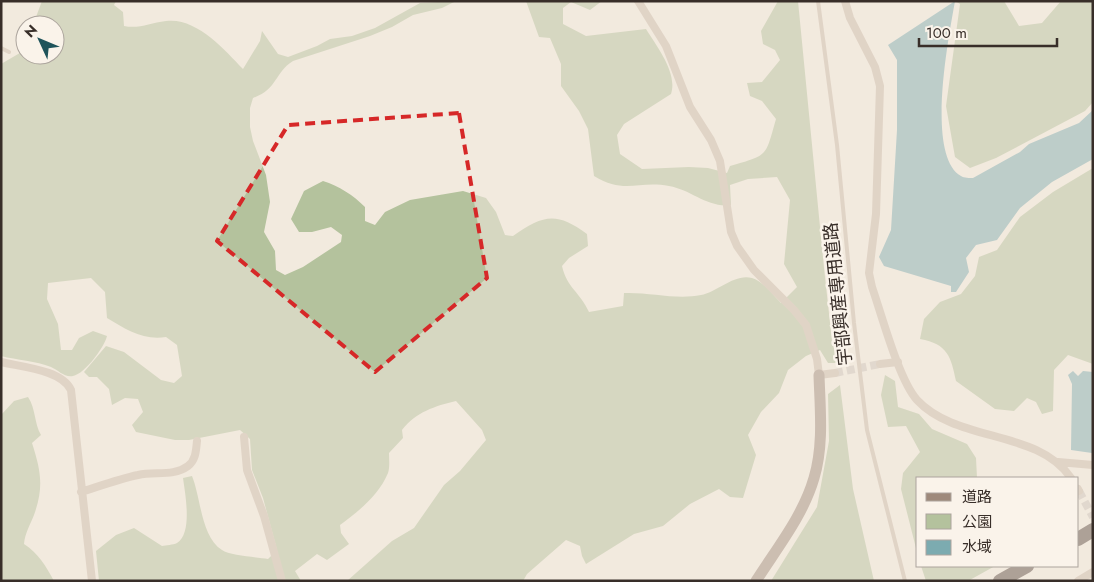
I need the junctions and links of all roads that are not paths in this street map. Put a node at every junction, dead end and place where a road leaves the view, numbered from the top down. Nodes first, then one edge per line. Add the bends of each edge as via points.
1 (638, 1) edge
2 (818, 1) edge
3 (845, 1) edge
4 (1, 48) edge
5 (9, 52) dead end
6 (1, 362) edge
7 (898, 362) junction
8 (880, 364) tunnel mouth
9 (835, 373) tunnel mouth
10 (819, 375) junction
11 (244, 437) dead end
12 (197, 441) dead end
13 (1058, 462) junction
14 (1093, 465) edge
15 (1070, 477) edge
16 (81, 492) junction
17 (1093, 530) edge
18 (1079, 537) edge
19 (1025, 567) edge
20 (1093, 572) edge
21 (92, 581) edge
22 (282, 581) edge
23 (756, 581) edge
24 (905, 581) edge
25 (1000, 581) edge
26 (1078, 581) edge

1 - 10 street via 666,46 690,106 720,161 731,232 737,246 754,270 806,325
2 - 24 lane, 宇部興産専用道路 via 837,145 867,430
3 - 7 street via 875,67 880,86 876,214 869,273
4 - 5 lane
6 - 16 street via 49,371 69,385
7 - 8 street
7 - 13 street via 910,390 928,410 960,426 1030,448
9 - 10 street
10 - 23 street via 819,438 814,477 798,517
11 - 22 street via 247,470
12 - 16 street via 193,460 182,469 166,474 126,477
13 - 14 street
13 - 15 street
16 - 21 street
17 - 18 highway
19 - 25 highway
20 - 26 street

